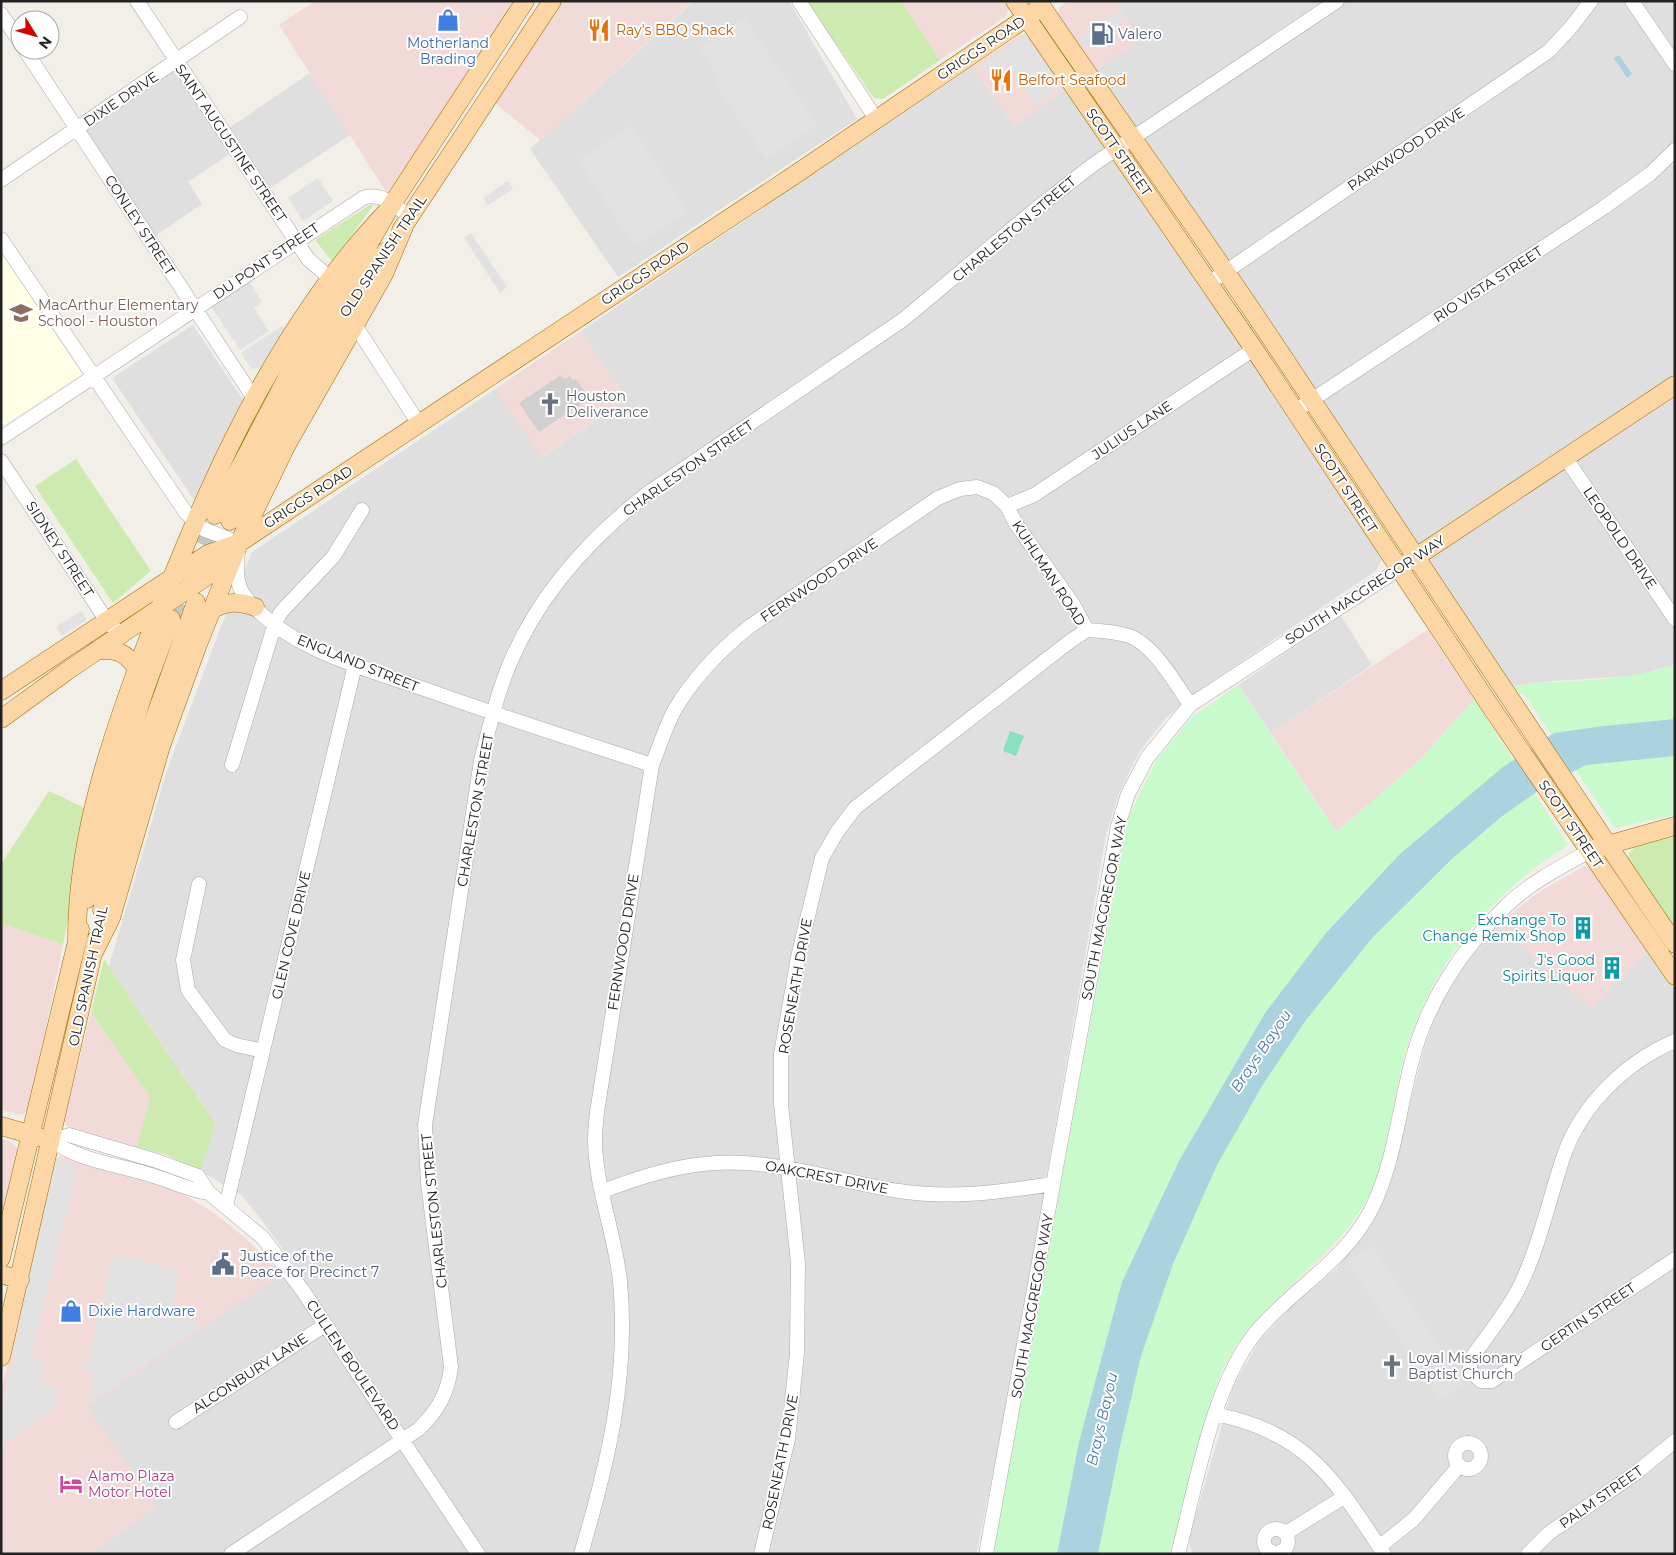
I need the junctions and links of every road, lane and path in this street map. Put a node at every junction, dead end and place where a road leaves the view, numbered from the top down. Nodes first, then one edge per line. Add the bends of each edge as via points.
1 (137, 1) edge
2 (525, 1) edge
3 (552, 1) edge
4 (799, 1) edge
5 (1015, 1) edge
6 (1337, 1) edge
7 (1591, 1) edge
8 (1632, 1) edge
9 (1043, 3) edge
10 (1, 14) edge
11 (240, 17) dead end
12 (1026, 17) junction
13 (10, 27) edge
14 (495, 49) junction
15 (32, 60) edge
16 (514, 60) junction
17 (177, 62) junction
18 (1675, 64) edge
19 (876, 119) junction
20 (77, 129) junction
21 (1134, 137) junction
22 (1117, 149) junction
23 (1675, 150) edge
24 (1, 180) edge
25 (390, 207) junction
26 (408, 219) junction
27 (1, 239) edge
28 (296, 241) junction
29 (1224, 272) junction
30 (331, 279) junction
31 (1209, 282) junction
32 (195, 309) junction
33 (355, 325) junction
34 (1254, 349) junction
35 (93, 378) junction
36 (1675, 385) edge
37 (255, 400) junction
38 (1312, 400) junction
39 (1295, 411) junction
40 (419, 424) junction
41 (1, 438) edge
42 (1565, 457) junction
43 (1, 461) edge
44 (977, 487) joint
45 (1007, 506) junction
46 (362, 510) dead end
47 (194, 522) junction
48 (239, 543) junction
49 (1415, 558) junction
50 (1399, 568) junction
51 (171, 578) junction
52 (204, 606) junction
53 (255, 607) junction
54 (166, 614) junction
55 (1675, 619) edge
56 (107, 621) junction
57 (275, 623) junction
58 (1087, 630) junction
59 (121, 635) junction
60 (95, 651) junction
61 (355, 665) junction
62 (137, 669) junction
63 (2, 688) edge
64 (1190, 705) junction
65 (17, 708) junction
66 (492, 713) junction
67 (1, 719) edge
68 (232, 765) dead end
69 (652, 766) junction
70 (1580, 820) junction
71 (1675, 826) edge
72 (1607, 843) junction
73 (1590, 851) junction
74 (199, 884) dead end
75 (77, 939) junction
76 (1675, 944) edge
77 (73, 957) junction
78 (92, 957) junction
79 (1675, 976) edge
80 (1675, 1041) edge
81 (263, 1051) junction
82 (1, 1126) edge
83 (30, 1134) junction
84 (52, 1141) junction
85 (788, 1170) junction
86 (1053, 1184) junction
87 (603, 1190) junction
88 (226, 1206) junction
89 (1, 1258) edge
90 (1675, 1258) edge
91 (1, 1274) edge
92 (20, 1280) junction
93 (325, 1325) junction
94 (1, 1357) edge
95 (1215, 1414) junction
96 (176, 1422) dead end
97 (404, 1440) junction
98 (1675, 1441) edge
99 (1459, 1466) dead end
100 (1344, 1498) junction
101 (1286, 1533) dead end
102 (1381, 1550) edge
103 (231, 1554) edge
104 (478, 1554) edge
105 (581, 1554) edge
106 (761, 1554) edge
107 (986, 1554) edge
108 (1178, 1554) edge
109 (1528, 1554) edge

1 - 17 street, SAINT AUGUSTINE STREET
2 - 14 main road, OLD SPANISH TRAIL
3 - 16 main road, OLD SPANISH TRAIL
4 - 19 street
5 - 12 main road, SCOTT STREET
6 - 21 street, CHARLESTON STREET
7 - 29 street, PARKWOOD DRIVE via 1549,51
8 - 18 street
9 - 12 main road, GRIGGS ROAD
9 - 21 main road, SCOTT STREET
10 - 13 street
11 - 17 street, DIXIE DRIVE
12 - 19 main road, GRIGGS ROAD
12 - 22 main road, SCOTT STREET
14 - 16 main road
14 - 25 main road, OLD SPANISH TRAIL
15 - 20 street, CONLEY STREET
16 - 26 main road, OLD SPANISH TRAIL
17 - 20 street, DIXIE DRIVE
17 - 28 street, SAINT AUGUSTINE STREET
19 - 40 main road, GRIGGS ROAD
20 - 24 street, DIXIE DRIVE
20 - 32 street, CONLEY STREET
21 - 22 street, CHARLESTON STREET
21 - 29 main road, SCOTT STREET
22 - 31 main road, SCOTT STREET
22 - 66 street, CHARLESTON STREET via 1036,208 904,319 618,516 582,550 532,621 511,662
23 - 38 street, RIO VISTA STREET via 1650,174 1603,208
25 - 26 street, DU PONT STREET
25 - 26 main road, OLD SPANISH TRAIL via 301,351 223,518 322,349
25 - 28 street, DU PONT STREET via 377,196 369,196
25 - 30 main road
26 - 33 main road via 384,274
27 - 35 street
28 - 30 street, SAINT AUGUSTINE STREET via 308,259
28 - 32 street, DU PONT STREET
29 - 31 street, PARKWOOD DRIVE
29 - 38 main road, SCOTT STREET
30 - 37 main road via 297,326
31 - 34 main road, SCOTT STREET
32 - 35 street, DU PONT STREET
32 - 37 street, CONLEY STREET
33 - 40 street
33 - 48 main road via 286,446
34 - 39 main road, SCOTT STREET
34 - 45 street, JULIUS LANE via 1034,495
35 - 41 street, DU PONT STREET
35 - 47 street
36 - 42 main road, SOUTH MACGREGOR WAY
37 - 47 main road
38 - 39 street, RIO VISTA STREET
38 - 49 main road, SCOTT STREET
39 - 50 main road, SCOTT STREET
40 - 48 main road, GRIGGS ROAD
42 - 49 main road, SOUTH MACGREGOR WAY
42 - 55 street, LEOPOLD DRIVE
43 - 56 street, SIDNEY STREET
44 - 45 street, KUHLMAN ROAD via 993,493
44 - 69 street, FERNWOOD DRIVE via 960,488 938,498 749,627 721,650 693,682 673,712
45 - 58 street, KUHLMAN ROAD
46 - 57 street via 333,557 281,612
47 - 48 street via 203,529
47 - 51 main road
48 - 51 main road, GRIGGS ROAD via 208,554
48 - 52 main road, OLD SPANISH TRAIL
48 - 53 street, ENGLAND STREET via 238,581 245,597
48 - 54 main road, GRIGGS ROAD via 216,570
49 - 50 main road, SOUTH MACGREGOR WAY
49 - 70 main road, SCOTT STREET via 1509,700
50 - 64 street, SOUTH MACGREGOR WAY
50 - 70 main road, SCOTT STREET via 1493,710
51 - 54 main road
51 - 56 main road, GRIGGS ROAD
52 - 53 main road via 240,602
52 - 78 main road, OLD SPANISH TRAIL via 110,918
53 - 57 street, ENGLAND STREET
54 - 59 main road, GRIGGS ROAD
54 - 62 main road
54 - 75 main road, OLD SPANISH TRAIL via 120,766
56 - 59 street, SIDNEY STREET
56 - 63 main road, GRIGGS ROAD
57 - 61 street, ENGLAND STREET via 296,640
57 - 68 street
58 - 64 street, KUHLMAN ROAD via 1131,636 1161,661
58 - 85 street, ROSENEATH DRIVE via 883,784 855,808 833,838 822,858 813,891 781,1054 780,1104
59 - 60 main road, GRIGGS ROAD
60 - 62 main road via 110,649 120,652
60 - 65 main road, GRIGGS ROAD
61 - 66 street, ENGLAND STREET
61 - 81 street, GLEN COVE DRIVE
62 - 75 main road via 90,817 80,881
63 - 65 street
64 - 86 street, SOUTH MACGREGOR WAY via 1147,758 1128,794 1118,826
65 - 67 main road, GRIGGS ROAD
66 - 69 street, ENGLAND STREET
66 - 97 street, CHARLESTON STREET via 481,761 425,1125 428,1183 451,1367 449,1385 432,1416
69 - 87 street, FERNWOOD DRIVE via 596,1112 595,1143
70 - 72 main road, SCOTT STREET
70 - 73 main road, SCOTT STREET
71 - 72 main road
72 - 73 main road
72 - 76 main road, SCOTT STREET
73 - 79 main road, SCOTT STREET
73 - 95 street via 1563,865 1503,909 1448,978 1413,1054 1392,1152 1372,1209 1337,1256 1256,1332 1224,1387
74 - 81 street via 183,960 188,990 225,1040
75 - 77 main road, OLD SPANISH TRAIL
77 - 78 main road
77 - 83 main road, OLD SPANISH TRAIL
78 - 84 main road, OLD SPANISH TRAIL
80 - 90 street, GERTIN STREET via 1651,1051 1627,1069 1598,1098 1578,1125 1518,1289 1470,1360 1470,1370 1481,1381 1492,1381
81 - 88 street, GLEN COVE DRIVE
82 - 83 main road, CULLEN BOULEVARD
83 - 84 main road, CULLEN BOULEVARD
83 - 89 main road, OLD SPANISH TRAIL
84 - 88 street, CULLEN BOULEVARD via 69,1135 158,1161 198,1176 209,1193
84 - 92 main road, OLD SPANISH TRAIL
85 - 86 street, OAKCREST DRIVE via 901,1191 937,1194 992,1193
85 - 87 street, OAKCREST DRIVE via 754,1163 692,1165 667,1169
85 - 106 street, ROSENEATH DRIVE via 798,1263 798,1353 788,1439
86 - 107 street, SOUTH MACGREGOR WAY
87 - 105 street, FERNWOOD DRIVE via 620,1280 620,1383 607,1460
88 - 93 street, CULLEN BOULEVARD via 263,1238
91 - 92 main road
92 - 94 main road, OLD SPANISH TRAIL
93 - 96 street, ALCONBURY LANE
93 - 97 street, CULLEN BOULEVARD
95 - 100 street via 1270,1430 1301,1449 1326,1472
95 - 108 street
97 - 103 street, CHARLESTON STREET
97 - 104 street, CULLEN BOULEVARD
98 - 109 street, PALM STREET via 1636,1473 1549,1533
99 - 102 street via 1414,1520
100 - 101 street
100 - 102 street

